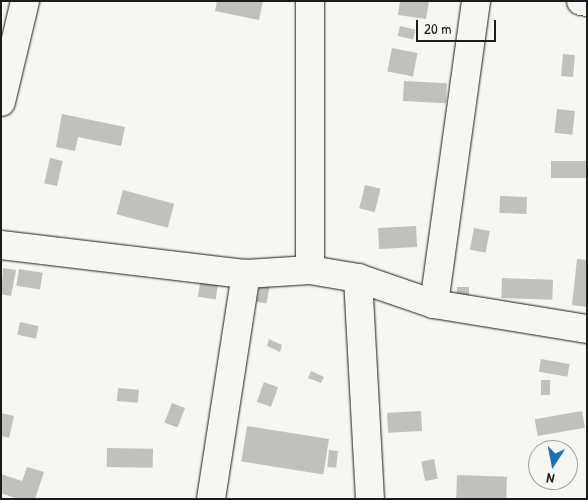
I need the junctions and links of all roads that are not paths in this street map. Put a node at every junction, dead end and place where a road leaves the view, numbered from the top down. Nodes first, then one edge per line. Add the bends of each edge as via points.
1 (25, 1) edge
2 (310, 1) edge
3 (476, 1) edge
4 (581, 1) edge
5 (587, 2) edge
6 (1, 102) edge
7 (1, 245) edge
8 (310, 270) junction
9 (246, 274) junction
10 (358, 278) junction
11 (434, 304) junction
12 (587, 329) edge
13 (211, 499) edge
14 (370, 499) edge

1 - 6 street
2 - 8 street
3 - 11 street
4 - 5 street
7 - 9 street
8 - 9 street
8 - 10 street
9 - 13 street
10 - 11 street
10 - 14 street
11 - 12 street

